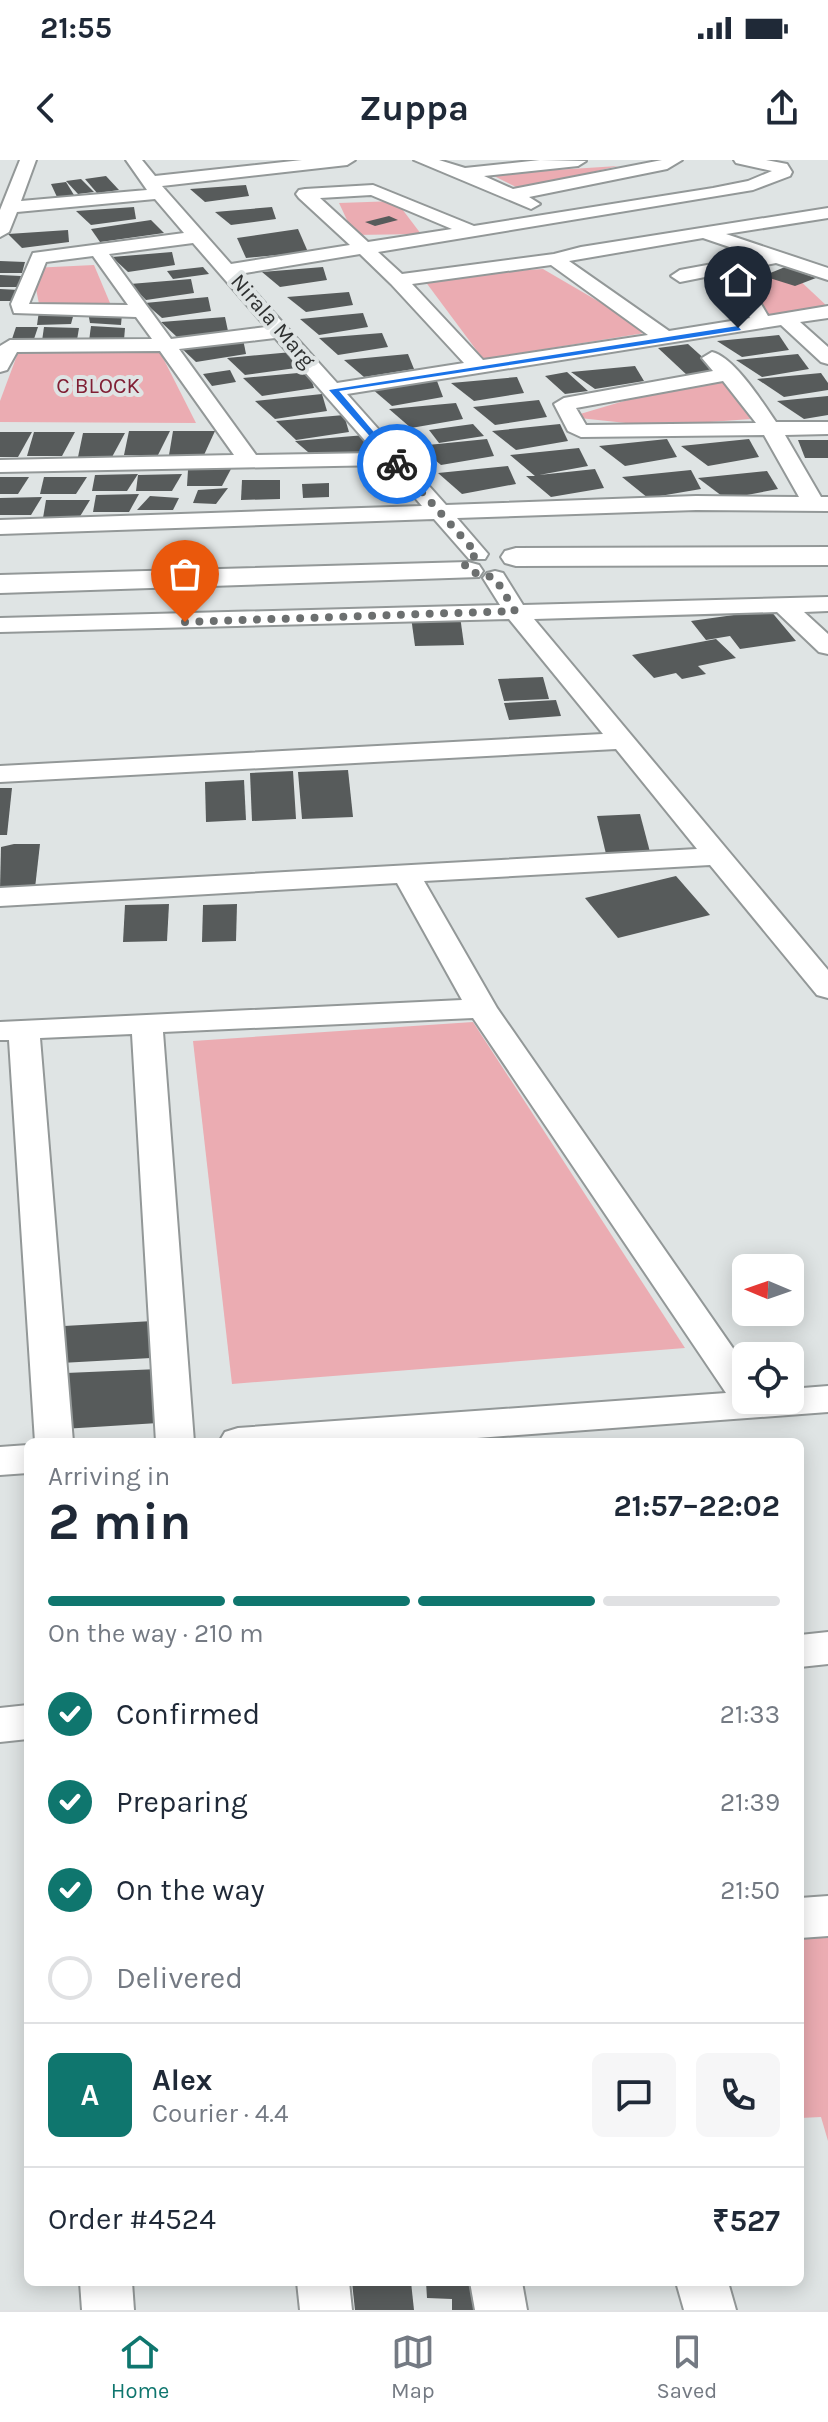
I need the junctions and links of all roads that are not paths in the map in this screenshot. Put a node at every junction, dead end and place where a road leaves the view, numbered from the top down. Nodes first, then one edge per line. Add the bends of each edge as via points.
1 (28, 160) edge
2 (134, 160) edge
3 (347, 160) edge
4 (422, 160) edge
5 (590, 160) edge
6 (674, 160) edge
7 (742, 160) edge
8 (300, 162) edge
9 (633, 165) edge
10 (464, 173) junction
11 (154, 188) junction
12 (511, 195) junction
13 (10, 207) junction
14 (828, 213) edge
15 (561, 217) junction
16 (789, 220) junction
17 (828, 231) edge
18 (0, 232) edge
19 (474, 232) junction
20 (706, 234) junction
21 (199, 237) junction
22 (97, 249) junction
23 (364, 249) junction
24 (777, 257) junction
25 (555, 259) junction
26 (730, 266) junction
27 (228, 270) junction
28 (828, 274) edge
29 (680, 276) dead end
30 (398, 280) junction
31 (142, 311) junction
32 (828, 312) edge
33 (787, 320) junction
34 (763, 324) junction
35 (282, 331) junction
36 (677, 338) junction
37 (167, 345) junction
38 (828, 358) edge
39 (0, 366) edge
40 (478, 367) junction
41 (729, 374) junction
42 (333, 390) junction
43 (772, 427) junction
44 (828, 428) edge
45 (392, 459) junction
46 (249, 461) junction
47 (0, 466) edge
48 (821, 504) edge
49 (436, 510) junction
50 (0, 527) edge
51 (828, 556) edge
52 (491, 565) junction
53 (0, 570) edge
54 (828, 571) edge
55 (0, 584) edge
56 (828, 604) edge
57 (783, 605) junction
58 (515, 611) junction
59 (0, 625) edge
60 (828, 647) edge
61 (623, 741) junction
62 (0, 774) edge
63 (716, 856) junction
64 (406, 874) junction
65 (0, 897) edge
66 (828, 989) edge
67 (482, 1008) junction
68 (147, 1024) junction
69 (12, 1031) edge
70 (732, 1374) edge
71 (804, 1399) edge
72 (828, 1399) edge
73 (732, 1401) edge
74 (54, 1438) edge
75 (175, 1438) edge
76 (287, 1438) edge
77 (24, 1459) edge
78 (0, 1461) edge
79 (828, 1648) edge
80 (804, 1651) edge
81 (24, 1722) edge
82 (0, 1725) edge
83 (828, 1916) edge
84 (804, 1918) edge
85 (106, 2286) edge
86 (323, 2286) edge
87 (497, 2286) edge
88 (703, 2286) edge
89 (108, 2310) edge
90 (326, 2310) edge
91 (501, 2310) edge
92 (710, 2310) edge

1 - 13 street
2 - 11 street, Nirala Marg
3 - 8 street
4 - 10 street
5 - 10 street
6 - 9 street
7 - 15 street via 784,172 753,185
8 - 11 street
9 - 12 street
10 - 12 street
11 - 13 street
11 - 21 street, Nirala Marg
12 - 15 street
13 - 18 street
14 - 16 street
15 - 19 street
16 - 17 street
16 - 20 street
19 - 23 street
19 - 23 street via 373,190 305,194
20 - 24 street
20 - 25 street
21 - 22 street
21 - 27 street, Nirala Marg
22 - 31 street
22 - 31 street via 39,257 21,309
23 - 27 street
23 - 30 street
24 - 26 street
24 - 28 street
25 - 30 street
25 - 36 street
26 - 29 street
26 - 34 street
27 - 35 street, Nirala Marg
30 - 40 street
31 - 37 street
32 - 33 street
33 - 34 street
33 - 38 street
34 - 36 street
35 - 37 street
35 - 42 street, Nirala Marg
36 - 40 street
36 - 41 street
37 - 39 street via 10,346
37 - 46 street
40 - 42 street
41 - 43 street
41 - 43 street via 564,404 581,431
42 - 45 street, Nirala Marg
43 - 44 street
43 - 48 street
45 - 46 street
45 - 49 street, Nirala Marg
46 - 47 street
48 - 49 street
49 - 50 street
49 - 52 street, Nirala Marg
51 - 52 highway
52 - 53 highway
52 - 54 highway
52 - 55 highway
52 - 58 street, Nirala Marg
56 - 57 street
57 - 58 street
57 - 60 street
58 - 59 street
58 - 61 street, Nirala Marg
61 - 62 street
61 - 63 street, Nirala Marg
63 - 64 street
63 - 66 street, Nirala Marg
64 - 65 street
64 - 67 street
67 - 68 street
67 - 70 street
68 - 69 street
68 - 75 street
69 - 74 street
71 - 72 street
73 - 76 street
77 - 78 street
79 - 80 street
81 - 82 street
83 - 84 street
85 - 89 street
86 - 90 street
87 - 91 street
88 - 92 street

